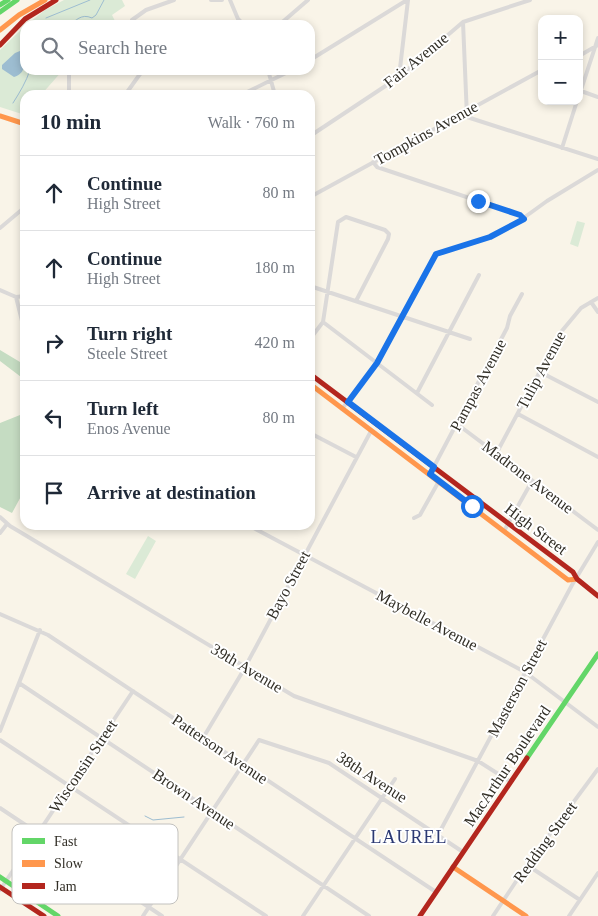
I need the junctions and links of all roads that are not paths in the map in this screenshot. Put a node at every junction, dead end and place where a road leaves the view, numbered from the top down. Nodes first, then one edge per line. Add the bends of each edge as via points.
1 (8, 0) edge
2 (17, 0) edge
3 (45, 0) edge
4 (56, 0) edge
5 (174, 0) edge
6 (211, 0) edge
7 (222, 0) edge
8 (230, 0) edge
9 (308, 0) edge
10 (407, 0) edge
11 (530, 0) edge
12 (0, 5) edge
13 (0, 12) edge
14 (25, 20) edge
15 (132, 20) dead end
16 (239, 20) edge
17 (285, 20) edge
18 (463, 22) junction
19 (20, 23) edge
20 (0, 30) edge
21 (598, 38) edge
22 (0, 45) edge
23 (596, 46) edge
24 (583, 54) edge
25 (315, 57) edge
26 (538, 72) edge
27 (69, 75) edge
28 (139, 75) edge
29 (269, 75) edge
30 (282, 75) edge
31 (399, 77) junction
32 (271, 81) junction
33 (583, 84) edge
34 (69, 90) edge
35 (129, 90) edge
36 (252, 90) edge
37 (274, 90) edge
38 (583, 94) edge
39 (598, 97) edge
40 (576, 105) edge
41 (465, 111) junction
42 (0, 116) edge
43 (20, 122) edge
44 (315, 133) edge
45 (562, 148) junction
46 (598, 159) edge
47 (373, 162) junction
48 (598, 170) edge
49 (315, 194) edge
50 (20, 211) edge
51 (524, 219) junction
52 (0, 228) edge
53 (479, 275) dead end
54 (315, 288) edge
55 (0, 290) edge
56 (328, 292) junction
57 (522, 294) dead end
58 (16, 297) junction
59 (20, 297) edge
60 (598, 298) edge
61 (356, 301) junction
62 (591, 302) junction
63 (598, 312) edge
64 (20, 313) edge
65 (403, 316) junction
66 (323, 322) junction
67 (449, 331) junction
68 (315, 332) edge
69 (470, 339) dead end
70 (377, 363) junction
71 (540, 372) junction
72 (315, 378) edge
73 (315, 388) edge
74 (417, 394) junction
75 (598, 401) edge
76 (348, 402) junction
77 (432, 405) dead end
78 (342, 409) junction
79 (518, 414) junction
80 (457, 424) junction
81 (371, 431) junction
82 (315, 436) edge
83 (496, 454) junction
84 (356, 457) junction
85 (598, 457) edge
86 (434, 467) junction
87 (430, 474) junction
88 (439, 481) junction
89 (532, 481) junction
90 (0, 517) edge
91 (414, 518) dead end
92 (7, 524) junction
93 (508, 524) junction
94 (257, 530) edge
95 (598, 530) edge
96 (504, 531) junction
97 (0, 533) edge
98 (598, 542) edge
99 (304, 555) junction
100 (577, 579) junction
101 (598, 596) edge
102 (0, 614) edge
103 (40, 630) junction
104 (598, 654) edge
105 (245, 667) junction
106 (526, 672) junction
107 (19, 683) junction
108 (133, 691) junction
109 (565, 702) junction
110 (598, 727) edge
111 (0, 732) edge
112 (101, 738) junction
113 (203, 738) junction
114 (0, 740) edge
115 (478, 761) junction
116 (243, 764) junction
117 (598, 769) edge
118 (395, 779) dead end
119 (511, 782) junction
120 (70, 786) junction
121 (383, 799) junction
122 (0, 808) edge
123 (211, 811) junction
124 (24, 824) edge
125 (44, 824) edge
126 (127, 824) edge
127 (438, 835) junction
128 (356, 839) junction
129 (463, 852) junction
130 (180, 859) junction
131 (178, 862) edge
132 (527, 865) junction
133 (453, 867) junction
134 (12, 872) edge
135 (598, 873) edge
136 (0, 877) edge
137 (6, 881) junction
138 (12, 885) edge
139 (324, 886) junction
140 (0, 888) edge
141 (436, 892) junction
142 (12, 896) edge
143 (580, 900) junction
144 (503, 901) junction
145 (25, 904) edge
146 (40, 904) edge
147 (144, 904) edge
148 (151, 904) edge
149 (149, 907) junction
150 (44, 916) edge
151 (58, 916) edge
152 (143, 916) edge
153 (162, 916) edge
154 (266, 916) edge
155 (303, 916) edge
156 (369, 916) edge
157 (420, 916) edge
158 (493, 916) edge
159 (526, 916) edge
160 (570, 916) edge

1 - 12 main road
2 - 13 main road
3 - 20 main road
4 - 14 main road
5 - 15 street via 146,10
6 - 7 street
8 - 16 street
9 - 17 street
10 - 25 street
10 - 31 street
11 - 18 street, Fair Avenue
18 - 31 street, Fair Avenue
18 - 41 street
19 - 22 main road
21 - 23 street
23 - 24 street
23 - 33 street
26 - 41 street, Tompkins Avenue
27 - 34 street
28 - 35 street
29 - 32 street
30 - 32 street
31 - 44 street, Fair Avenue
32 - 36 street
32 - 37 street
38 - 39 street
40 - 45 street
41 - 45 street via 467,117
41 - 47 street, Tompkins Avenue
42 - 43 main road
45 - 46 street
47 - 49 street, Tompkins Avenue
47 - 51 street via 377,167
48 - 51 street via 546,201
50 - 52 street
51 - 65 street via 490,237 436,254
53 - 67 street
54 - 56 street
55 - 58 street
56 - 61 street
56 - 61 street via 338,225 341,218 350,218 389,234
56 - 66 street
57 - 80 street, Pampas Avenue
58 - 59 street
58 - 64 street
60 - 62 street, Tulip Avenue
61 - 65 street
62 - 63 street
62 - 71 street, Tulip Avenue via 566,324
65 - 67 street
65 - 70 street
66 - 68 street
66 - 70 street
67 - 69 street
67 - 74 street
70 - 74 street
70 - 76 street
71 - 75 street
71 - 79 street, Tulip Avenue
72 - 76 main road, High Street
73 - 78 main road, High Street
74 - 77 street
76 - 78 street
76 - 86 main road, High Street
78 - 81 main road, High Street
79 - 83 street, Tulip Avenue
79 - 85 street
80 - 83 street, Madrone Avenue
80 - 86 street, Pampas Avenue
81 - 84 street, Bayo Street
81 - 87 main road, High Street
82 - 84 street
83 - 89 street, Madrone Avenue
84 - 99 street, Bayo Street
86 - 87 street, Pampas Avenue
86 - 93 main road, High Street
87 - 88 main road, High Street
88 - 91 street via 420,515
88 - 96 main road, High Street
89 - 93 street
89 - 95 street, Madrone Avenue
90 - 92 street, 39th Avenue
92 - 97 street
92 - 105 street, 39th Avenue
93 - 96 street
93 - 100 main road, High Street via 573,572
94 - 99 street, Maybelle Avenue
96 - 100 main road, High Street via 568,580
98 - 100 street, Masterson Street
99 - 105 street, Bayo Street
99 - 106 street, Maybelle Avenue
100 - 101 main road, High Street
100 - 106 street, Masterson Street
102 - 103 street, Patterson Avenue
103 - 107 street
103 - 108 street, Patterson Avenue
104 - 109 main road, MacArthur Boulevard
105 - 113 street, Bayo Street
105 - 115 street, 39th Avenue via 294,696
106 - 109 street, Maybelle Avenue
106 - 115 street, Masterson Street
107 - 111 street
107 - 112 street, Brown Avenue
108 - 112 street, Wisconsin Street
108 - 113 street, Patterson Avenue
109 - 110 street, Maybelle Avenue
109 - 119 main road, MacArthur Boulevard
112 - 120 street, Wisconsin Street
112 - 123 street, Brown Avenue
113 - 116 street, Patterson Avenue
114 - 120 street
115 - 119 street, 39th Avenue
115 - 127 street, Masterson Street
116 - 121 street, 38th Avenue via 259,740 330,763
116 - 123 street
116 - 128 street, Patterson Avenue
117 - 132 street, Redding Street
118 - 121 street
119 - 129 main road, MacArthur Boulevard
120 - 125 street, Wisconsin Street
120 - 126 street
121 - 127 street, 38th Avenue
121 - 128 street
122 - 124 street
123 - 130 street
123 - 139 street, Brown Avenue
127 - 129 street, 38th Avenue
128 - 139 street
128 - 141 street, Patterson Avenue
129 - 133 main road, MacArthur Boulevard
130 - 131 street
130 - 154 street
132 - 143 street
132 - 144 street, Redding Street
133 - 141 main road, MacArthur Boulevard
133 - 144 main road
134 - 137 street, Wisconsin Street
135 - 143 street
136 - 137 main road
137 - 138 main road
137 - 140 street, Wisconsin Street
139 - 155 street
139 - 156 street, Brown Avenue
140 - 142 main road
141 - 157 main road, MacArthur Boulevard
143 - 160 street
144 - 158 street, Redding Street
144 - 159 main road
145 - 150 main road
146 - 151 main road
147 - 149 street
148 - 149 street
149 - 152 street
149 - 153 street

